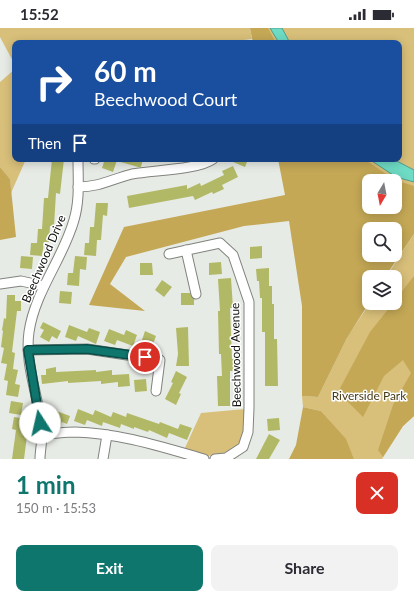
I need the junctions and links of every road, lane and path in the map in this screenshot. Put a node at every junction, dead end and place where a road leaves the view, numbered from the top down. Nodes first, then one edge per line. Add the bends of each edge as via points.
1 (78, 162) edge
2 (203, 162) edge
3 (78, 187) junction
4 (186, 250) junction
5 (169, 254) dead end
6 (0, 284) edge
7 (44, 286) junction
8 (196, 294) dead end
9 (28, 350) junction
10 (156, 391) dead end
11 (42, 434) junction
12 (106, 435) junction
13 (40, 459) edge
14 (103, 459) edge
15 (204, 459) edge
16 (215, 459) edge

1 - 3 street, Beechwood Drive
2 - 3 street via 131,174 92,187
3 - 7 street, Beechwood Drive via 74,220
4 - 5 street, Beechwood Avenue
4 - 8 street
4 - 16 street, Beechwood Avenue via 220,243 233,255 248,302 248,432 243,447 226,458
6 - 7 street via 21,281
7 - 9 street, Beechwood Drive via 32,319
9 - 10 street via 87,349 160,360
9 - 11 street, Beechwood Drive
11 - 12 street via 75,432
11 - 13 street, Beechwood Drive
12 - 14 street
12 - 15 street via 144,442

